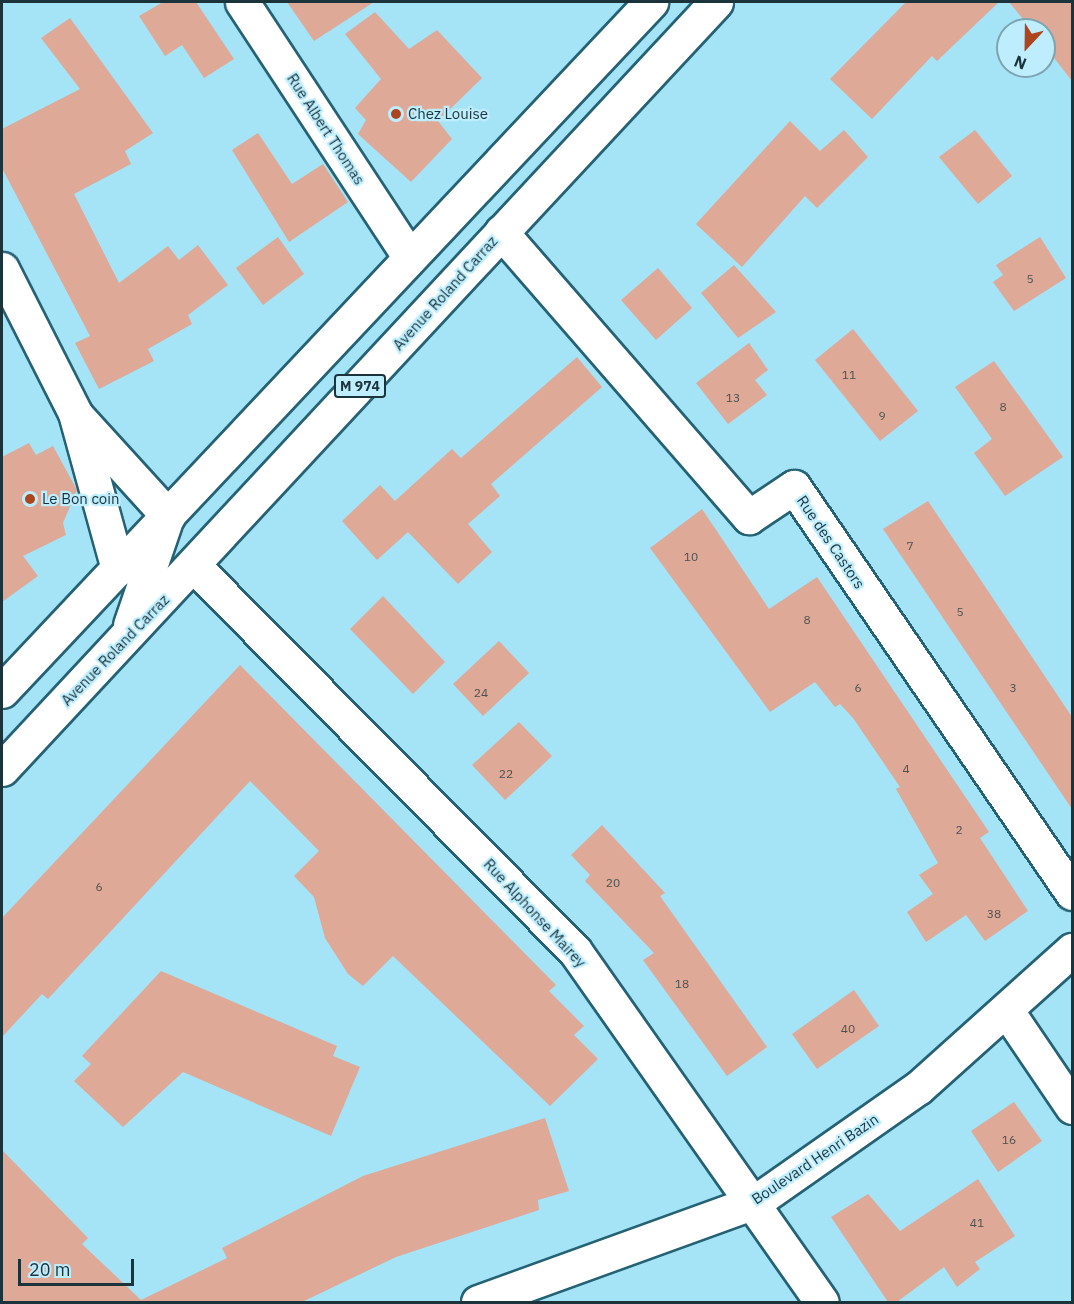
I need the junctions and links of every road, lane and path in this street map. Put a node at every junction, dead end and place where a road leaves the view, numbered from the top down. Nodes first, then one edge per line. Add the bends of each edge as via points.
1 (242, 2) edge
2 (651, 2) edge
3 (716, 2) edge
4 (501, 232) junction
5 (409, 256) junction
6 (2, 268) edge
7 (75, 413) junction
8 (168, 516) junction
9 (195, 567) junction
10 (118, 569) junction
11 (124, 640) junction
12 (2, 691) edge
13 (2, 769) edge
14 (1072, 894) edge
15 (1072, 950) edge
16 (1007, 1011) junction
17 (1072, 1107) edge
18 (755, 1202) junction
19 (478, 1302) edge
20 (822, 1302) edge

1 - 5 street, Rue Albert Thomas
2 - 5 street
3 - 4 street, Avenue Roland Carraz / M 974
4 - 9 street, Avenue Roland Carraz / M 974
4 - 14 street, Rue des Castors via 749,518 794,487
5 - 8 street
6 - 7 street
7 - 8 street
7 - 10 street
8 - 10 street
8 - 11 street
9 - 11 street, Avenue Roland Carraz / M 974
9 - 18 street, Rue Alphonse Mairey via 575,951
10 - 12 street
11 - 13 street, Avenue Roland Carraz / M 974
15 - 16 street, Boulevard Henri Bazin
16 - 17 street
16 - 18 street, Boulevard Henri Bazin via 918,1088
18 - 19 street, Boulevard Henri Bazin
18 - 20 street, Rue Alphonse Mairey

